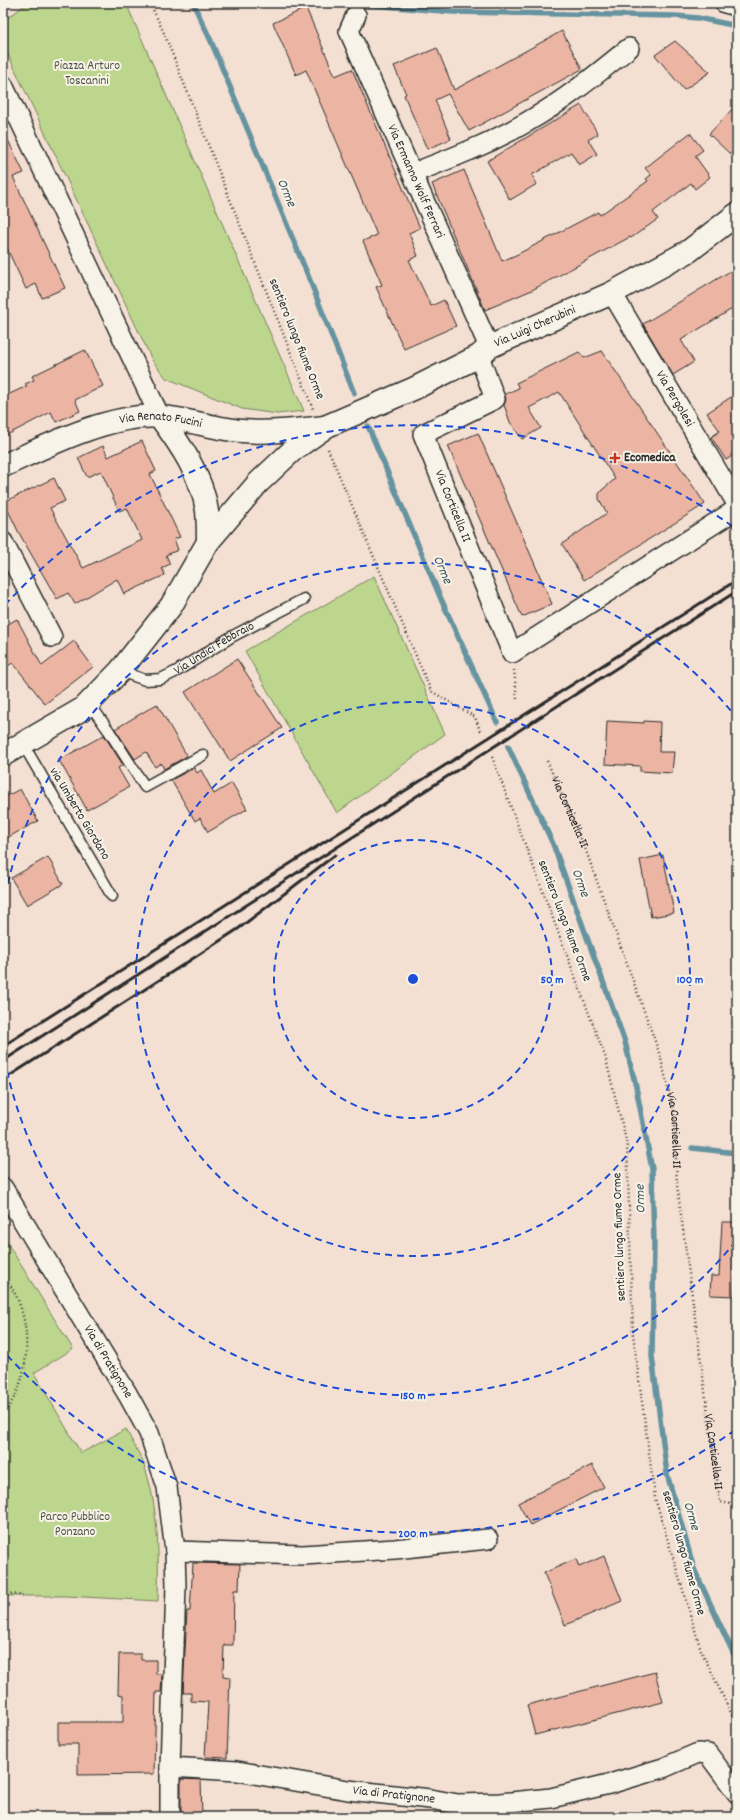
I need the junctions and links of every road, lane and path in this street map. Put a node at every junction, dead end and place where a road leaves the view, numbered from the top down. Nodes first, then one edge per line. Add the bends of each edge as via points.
1 (150, 3) edge
2 (725, 3) edge
3 (737, 6) edge
4 (356, 15) dead end
5 (630, 48) dead end
6 (3, 85) edge
7 (413, 173) junction
8 (737, 214) edge
9 (612, 293) junction
10 (484, 352) junction
11 (160, 417) junction
12 (327, 426) joint
13 (305, 435) junction
14 (3, 466) edge
15 (737, 504) edge
16 (737, 509) edge
17 (3, 542) edge
18 (208, 542) junction
19 (304, 599) dead end
20 (52, 637) dead end
21 (512, 653) junction
22 (120, 671) junction
23 (517, 699) dead end
24 (88, 703) junction
25 (482, 733) dead end
26 (23, 744) junction
27 (3, 755) edge
28 (203, 755) dead end
29 (492, 757) dead end
30 (547, 761) dead end
31 (112, 896) dead end
32 (3, 1188) edge
33 (3, 1277) edge
34 (3, 1413) edge
35 (737, 1505) edge
36 (488, 1539) dead end
37 (175, 1551) junction
38 (3, 1592) edge
39 (23, 1596) dead end
40 (737, 1722) edge
41 (170, 1767) junction
42 (737, 1793) edge
43 (170, 1817) edge

1 - 13 path, sentiero lungo fiume Orme via 313,410
2 - 3 street
4 - 7 street, Via Ermanno Wolf Ferrari via 349,31
5 - 7 street via 572,92 528,121 476,148
6 - 11 street
7 - 10 street, Via Ermanno Wolf Ferrari
8 - 9 main road, Via Luigi Cherubini via 689,250
9 - 10 main road, Via Luigi Cherubini
9 - 15 street, Via Pergolesi
10 - 12 main road, Via Luigi Cherubini via 413,389
10 - 21 street, Via Corticella II via 495,399 423,434
11 - 13 main road, Via Renato Fucini via 241,431
11 - 14 main road, Via Renato Fucini via 112,423 60,439
11 - 18 main road via 175,436 191,464 207,511
12 - 13 main road, Via Renato Fucini
13 - 18 main road via 258,483
13 - 25 path via 325,443 431,691 475,717
16 - 21 street
17 - 20 street
18 - 22 main road via 171,606
19 - 22 lane, Via Undici Febbraio via 231,637 161,679 145,680
21 - 23 path
22 - 24 main road
24 - 26 main road via 84,708
24 - 28 lane via 145,787
26 - 27 main road
26 - 31 lane, via Umberto Giordano
29 - 40 path, sentiero lungo fiume Orme via 605,1056 627,1144 633,1334 655,1498 701,1650
30 - 35 path, Via Corticella II via 585,848 660,1055 674,1112 677,1186 720,1502
32 - 37 street, Via di Pratignone via 105,1356 148,1433 167,1487
33 - 34 path via 19,1303 25,1324 26,1344 20,1384 12,1402
36 - 37 street via 304,1555
37 - 41 street, Via di Pratignone
38 - 39 path
41 - 42 street, Via di Pratignone via 237,1771 348,1790 458,1804 551,1798 663,1768 698,1753 708,1754
41 - 43 street, Via di Pratignone

